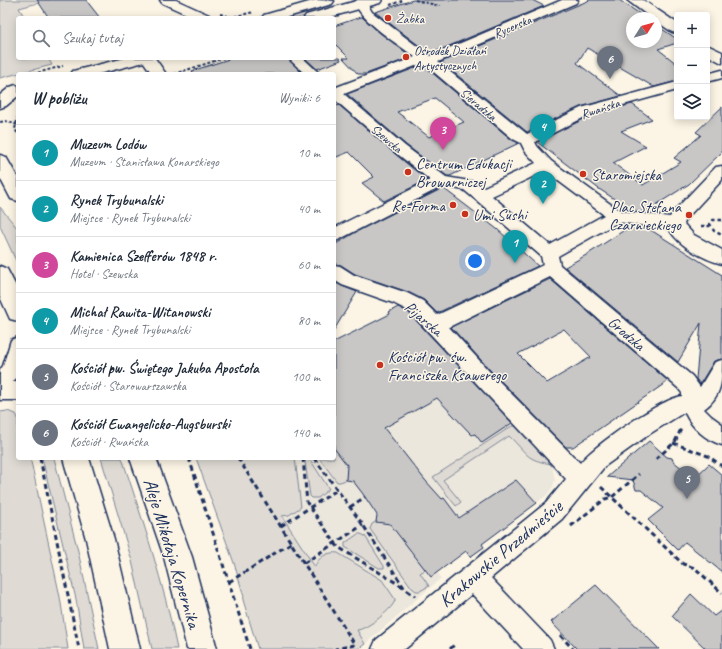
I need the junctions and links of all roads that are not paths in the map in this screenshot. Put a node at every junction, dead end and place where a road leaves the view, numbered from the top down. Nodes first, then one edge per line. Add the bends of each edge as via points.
1 (166, 0) edge
2 (330, 0) edge
3 (375, 0) edge
4 (572, 0) edge
5 (634, 0) edge
6 (360, 2) edge
7 (201, 16) edge
8 (277, 16) edge
9 (317, 16) edge
10 (674, 27) edge
11 (710, 51) edge
12 (722, 58) edge
13 (135, 60) edge
14 (149, 60) edge
15 (297, 60) edge
16 (427, 60) junction
17 (87, 72) edge
18 (158, 72) edge
19 (311, 72) edge
20 (722, 74) edge
21 (710, 77) edge
22 (674, 87) edge
23 (11, 91) edge
24 (336, 94) edge
25 (336, 95) edge
26 (0, 103) edge
27 (527, 140) junction
28 (0, 161) edge
29 (546, 164) junction
30 (722, 171) edge
31 (441, 181) junction
32 (16, 191) edge
33 (481, 195) junction
34 (616, 216) junction
35 (676, 224) junction
36 (336, 235) edge
37 (722, 258) edge
38 (551, 261) junction
39 (336, 272) edge
40 (0, 274) edge
41 (16, 309) edge
42 (435, 325) junction
43 (16, 354) edge
44 (722, 368) edge
45 (0, 385) edge
46 (0, 390) edge
47 (16, 391) edge
48 (691, 403) junction
49 (722, 436) edge
50 (77, 460) edge
51 (144, 460) edge
52 (580, 478) junction
53 (474, 576) junction
54 (549, 640) edge
55 (125, 649) edge
56 (202, 649) edge
57 (385, 649) edge

1 - 7 street
2 - 8 street
3 - 6 street
4 - 16 street, Rycerska
5 - 10 street
6 - 9 street
6 - 16 street, Sieradzka via 368,15
11 - 12 street
13 - 17 street
14 - 18 street
15 - 19 street
16 - 24 street, Rycerska
16 - 27 street, Sieradzka via 518,136
20 - 21 street
22 - 27 street, Rwańska via 586,111
23 - 26 street
25 - 31 street, Szewska
27 - 29 street via 530,148
28 - 32 street
29 - 33 street
29 - 34 street
30 - 35 street via 680,215
31 - 33 street, Grodzka via 469,186
31 - 36 street
33 - 38 street, Grodzka
34 - 35 street
34 - 38 street
35 - 37 street via 689,238
38 - 42 street
38 - 48 street, Grodzka via 685,382 692,391
39 - 42 street, Pijarska via 348,280 410,302
40 - 41 street
42 - 52 street, Pijarska
43 - 45 street via 12,369
44 - 48 street, Krakowskie Przedmieście via 709,392 698,402
46 - 47 street
48 - 49 street, Grodzka via 693,412 700,421
48 - 52 street, Krakowskie Przedmieście via 679,405 643,426 597,459
50 - 55 street via 100,539
51 - 56 street, Aleje Mikołaja Kopernika via 178,557
52 - 53 street, Krakowskie Przedmieście via 570,494 554,511
53 - 54 street
53 - 57 street, Krakowskie Przedmieście

